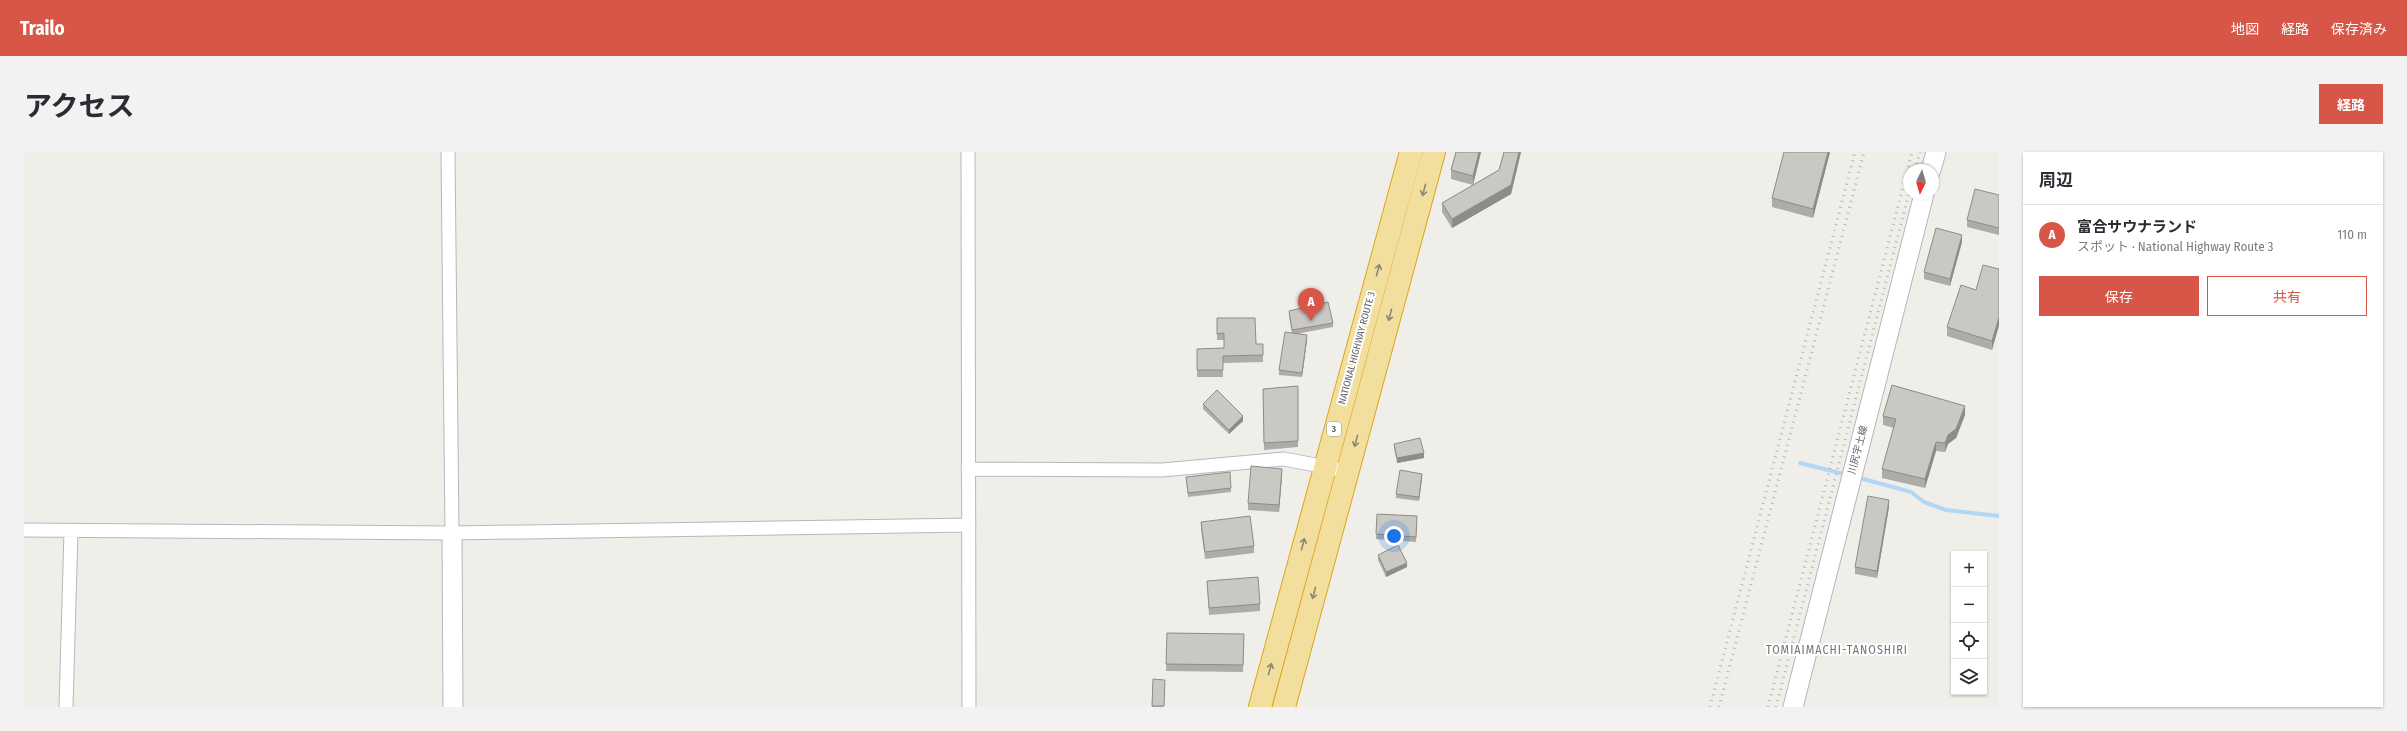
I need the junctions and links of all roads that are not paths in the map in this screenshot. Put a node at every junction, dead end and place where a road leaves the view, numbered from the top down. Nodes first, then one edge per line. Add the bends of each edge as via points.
1 (448, 152) edge
2 (968, 152) edge
3 (1411, 152) edge
4 (1434, 152) edge
5 (1936, 152) edge
6 (1933, 164) edge
7 (1922, 200) edge
8 (1324, 465) junction
9 (968, 470) junction
10 (1348, 471) junction
11 (969, 525) junction
12 (24, 530) edge
13 (71, 531) junction
14 (452, 533) junction
15 (66, 707) edge
16 (453, 707) edge
17 (968, 707) edge
18 (1260, 707) edge
19 (1284, 707) edge
20 (1793, 707) edge

1 - 14 street
2 - 9 street
8 -> 3 highway, NATIONAL HIGHWAY ROUTE 3 / 3
4 -> 10 highway
5 - 6 main road
7 - 20 main road, 川尻宇土線
8 - 9 street via 1284,459 1162,470
8 - 10 street
18 -> 8 highway, NATIONAL HIGHWAY ROUTE 3 / 3
9 - 11 street
10 -> 19 highway
11 - 14 street
11 - 17 street
12 - 13 street
13 - 14 street
13 - 15 street
14 - 16 main road

